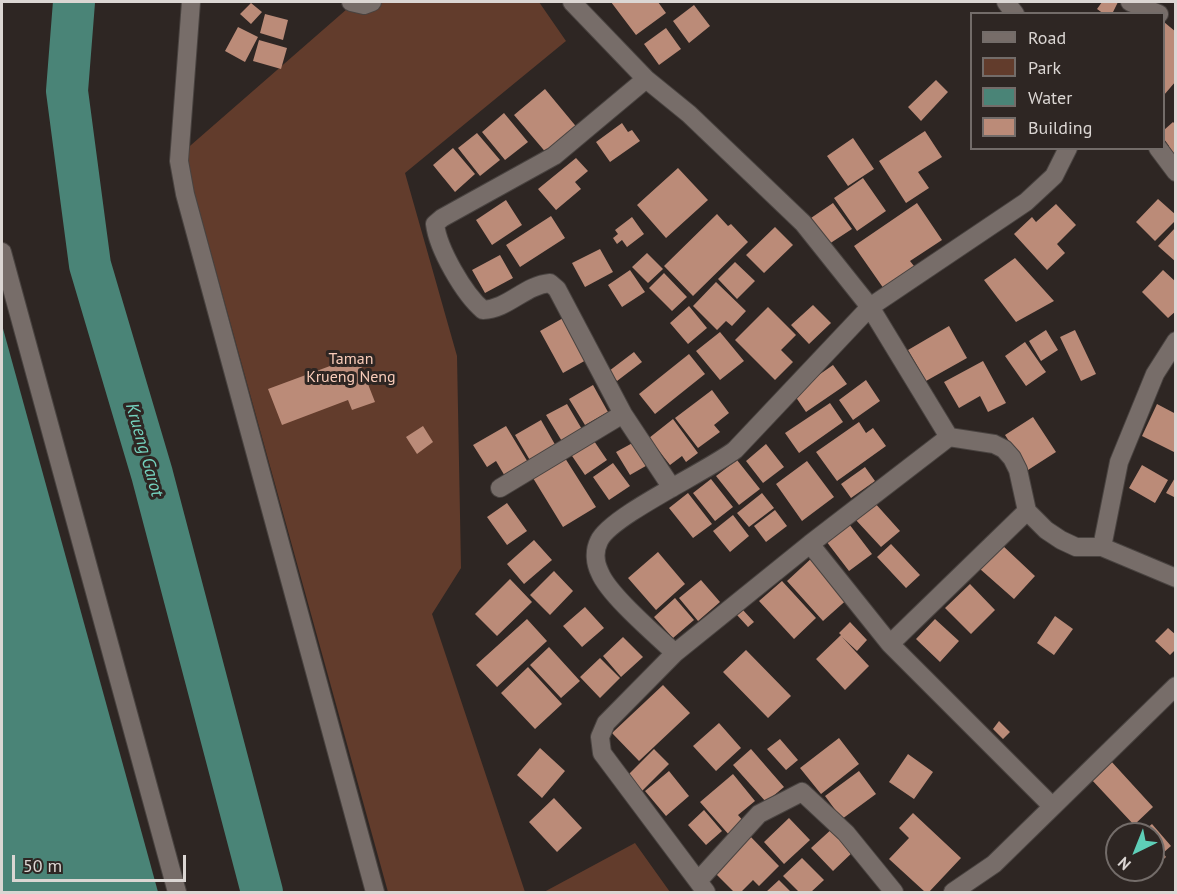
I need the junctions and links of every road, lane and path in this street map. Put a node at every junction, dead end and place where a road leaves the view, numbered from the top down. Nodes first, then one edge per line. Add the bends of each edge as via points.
1 (191, 2) edge
2 (351, 2) edge
3 (372, 2) edge
4 (572, 2) edge
5 (1130, 2) edge
6 (1154, 12) edge
7 (646, 79) junction
8 (1067, 150) edge
9 (1160, 150) edge
10 (1176, 172) edge
11 (2, 252) edge
12 (870, 307) junction
13 (1176, 341) edge
14 (623, 414) junction
15 (949, 437) junction
16 (500, 488) dead end
17 (672, 488) junction
18 (1027, 511) junction
19 (810, 544) junction
20 (1102, 547) junction
21 (1176, 578) edge
22 (890, 644) junction
23 (675, 653) junction
24 (1176, 686) edge
25 (1051, 806) junction
26 (702, 887) edge
27 (177, 892) edge
28 (375, 892) edge
29 (894, 892) edge
30 (953, 892) edge

1 - 28 street via 178,161
2 - 3 street
4 - 7 street
5 - 6 street
7 - 12 street via 697,121 803,223
7 - 14 street via 554,156 435,224 441,249 474,303 483,310 493,310 539,284 549,283 557,289
8 - 12 street via 1054,176 1026,202
9 - 10 street
11 - 27 street
12 - 15 street
12 - 17 street via 735,450
13 - 20 street via 1155,374 1119,462
14 - 16 street
14 - 17 street
15 - 18 street via 1004,449 1018,470
15 - 19 street
17 - 23 street via 608,528 595,556 612,591
18 - 20 street via 1061,540 1076,547
18 - 22 street
19 - 22 street
19 - 23 street
20 - 21 street
22 - 25 street
23 - 26 street via 606,723 600,737 602,753
24 - 25 street
25 - 30 street via 994,864
26 - 29 street via 759,814 802,792 846,833

